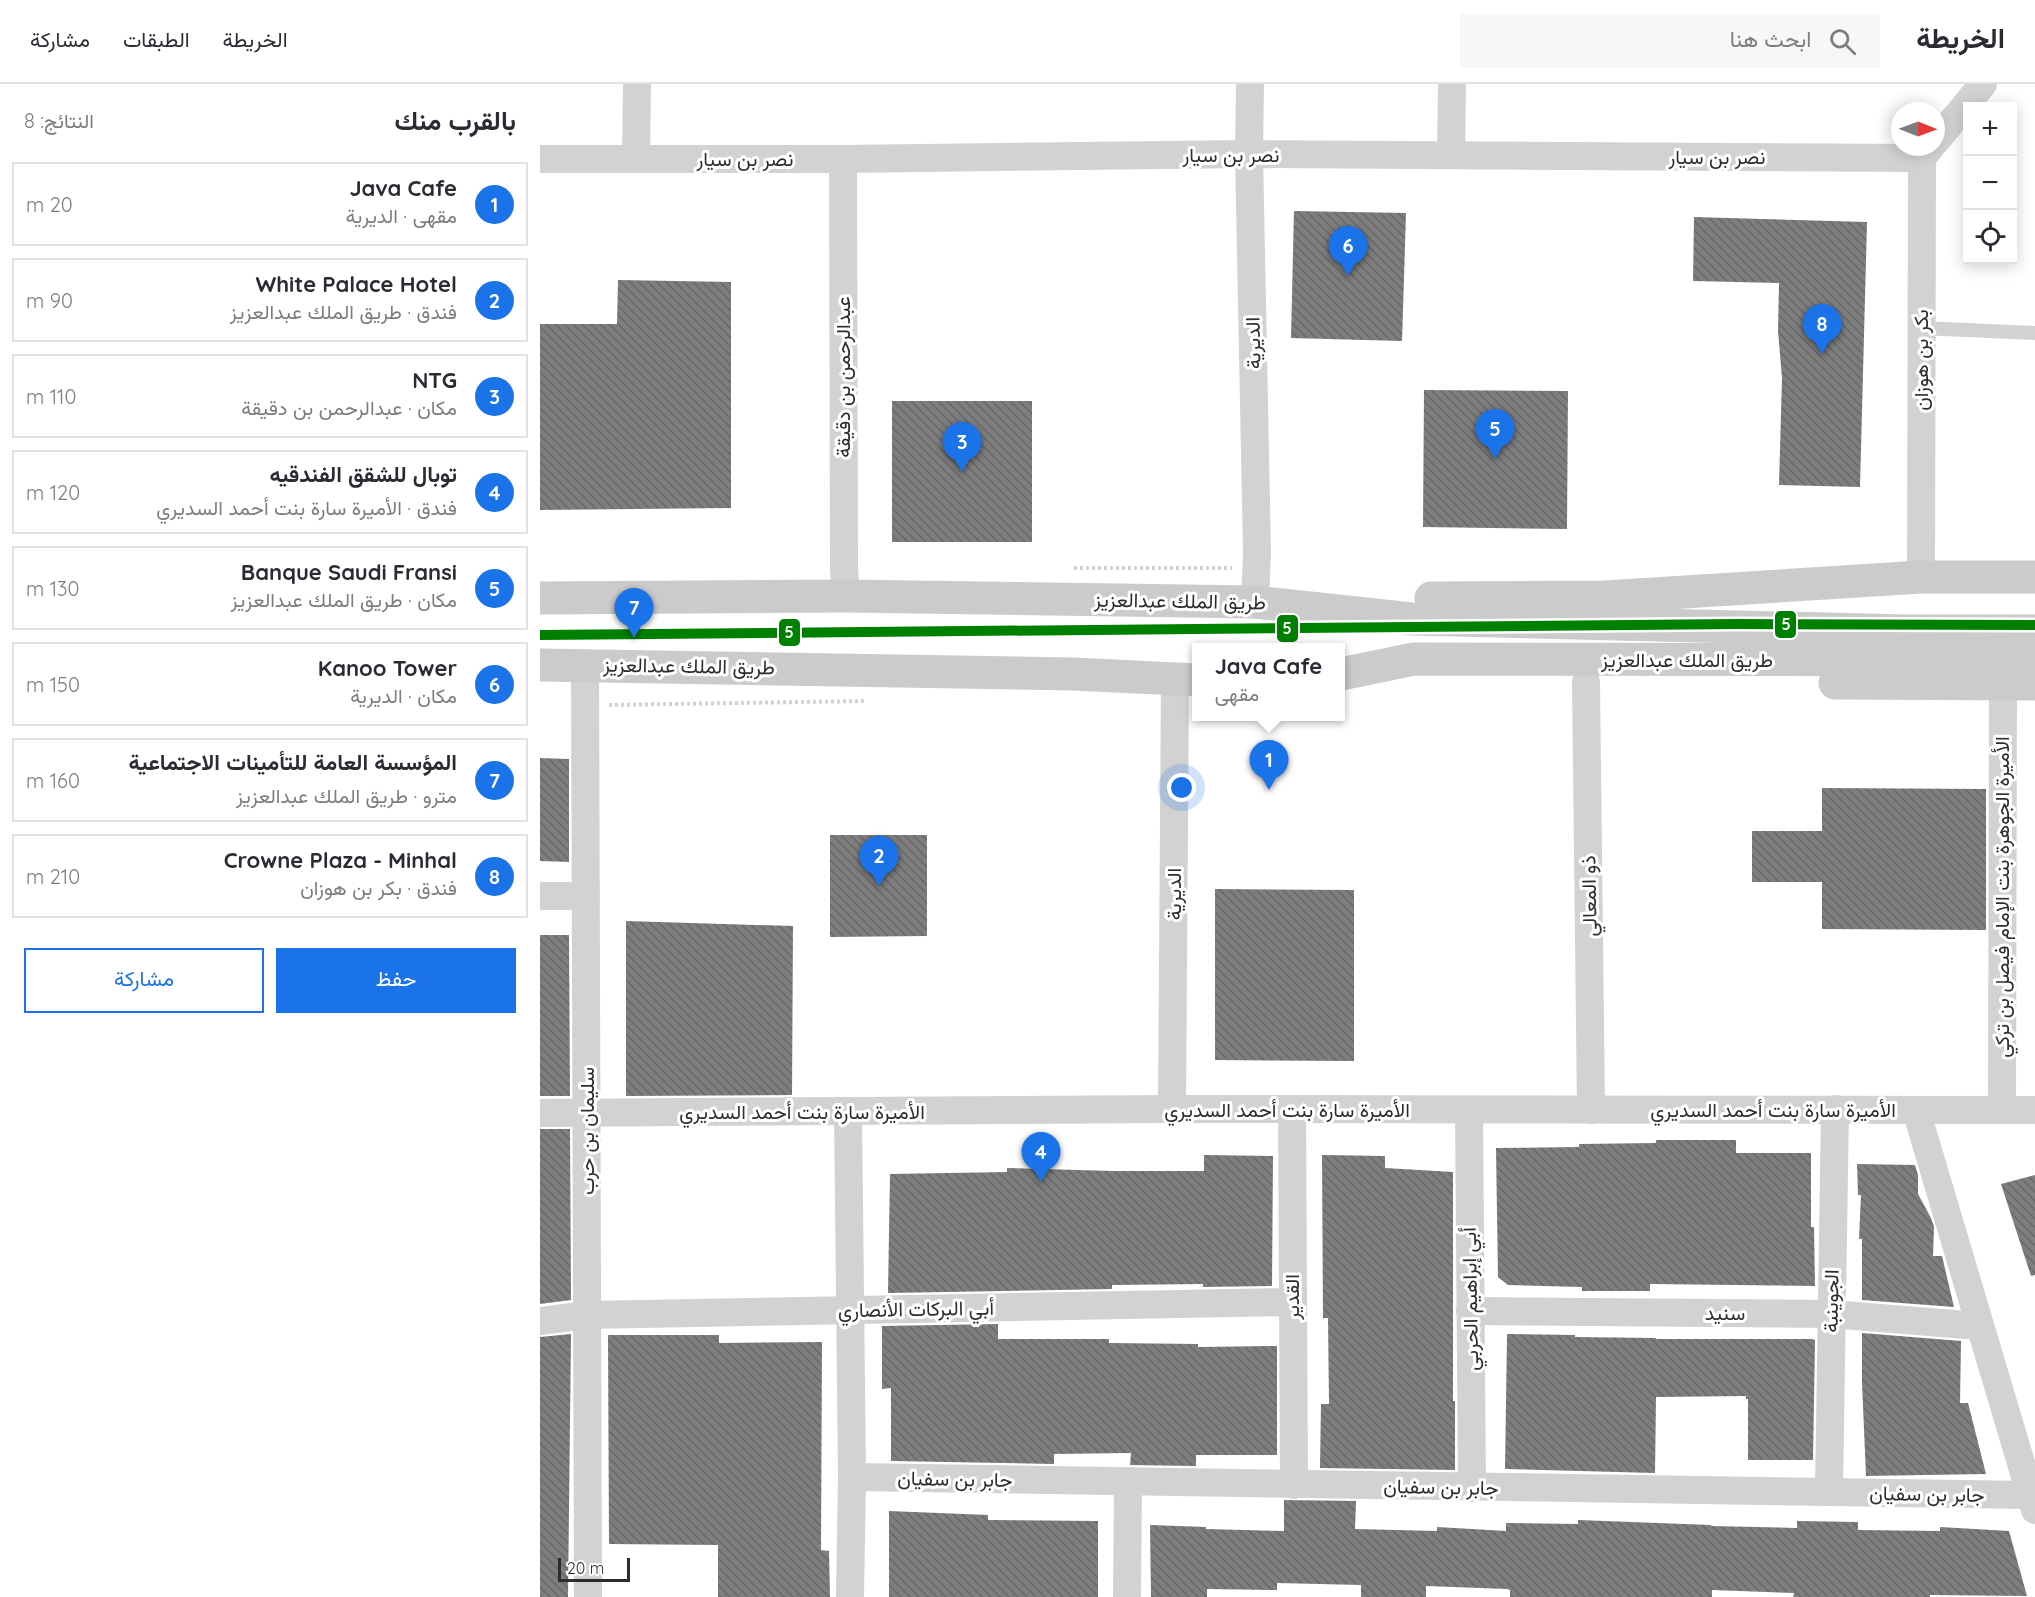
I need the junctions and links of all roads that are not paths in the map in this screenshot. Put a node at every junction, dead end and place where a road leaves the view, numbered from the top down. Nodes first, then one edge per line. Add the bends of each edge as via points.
1 (637, 84) edge
2 (1250, 84) edge
3 (1452, 84) edge
4 (1983, 84) edge
5 (1945, 130) edge
6 (1891, 149) edge
7 (1249, 154) junction
8 (1451, 155) junction
9 (1929, 156) edge
10 (540, 159) edge
11 (636, 159) junction
12 (843, 159) junction
13 (1921, 328) junction
14 (2035, 333) edge
15 (1921, 577) junction
16 (2035, 577) edge
17 (846, 596) junction
18 (540, 598) edge
19 (1255, 602) junction
20 (1299, 606) junction
21 (2035, 631) edge
22 (2035, 660) edge
23 (540, 665) edge
24 (585, 665) junction
25 (1345, 673) edge
26 (1186, 680) edge
27 (1345, 682) edge
28 (1586, 682) junction
29 (2002, 684) junction
30 (2035, 684) edge
31 (540, 896) edge
32 (586, 896) junction
33 (1172, 1109) junction
34 (1292, 1109) junction
35 (1835, 1109) junction
36 (1468, 1110) junction
37 (1591, 1110) junction
38 (1916, 1110) junction
39 (2001, 1110) junction
40 (2035, 1110) edge
41 (848, 1112) junction
42 (540, 1113) edge
43 (587, 1113) junction
44 (1292, 1302) junction
45 (850, 1310) junction
46 (1470, 1311) junction
47 (1831, 1314) junction
48 (586, 1315) junction
49 (540, 1321) edge
50 (1979, 1326) junction
51 (852, 1477) junction
52 (1128, 1483) junction
53 (1294, 1485) junction
54 (1472, 1488) junction
55 (1829, 1492) junction
56 (2033, 1502) edge
57 (588, 1597) edge
58 (850, 1597) edge
59 (1127, 1597) edge

1 - 11 street
2 - 7 street, الديرية
3 - 8 street
4 - 5 street
6 - 8 street, نصر بن سيار
7 - 8 street, نصر بن سيار
7 - 12 street, نصر بن سيار
7 - 19 street, الديرية
9 - 13 street, بكر بن هوزان
10 - 11 street, نصر بن سيار
11 - 12 street, نصر بن سيار
12 - 17 street, عبدالرحمن بن دقيقة
13 - 14 lane
13 - 15 street, بكر بن هوزان
15 - 16 main road
15 - 20 main road via 1605,597 1382,598
17 - 18 main road, طريق الملك عبدالعزيز
17 - 19 main road, طريق الملك عبدالعزيز
19 - 20 main road, طريق الملك عبدالعزيز
20 - 21 main road, طريق الملك عبدالعزيز via 1412,619
22 - 25 main road, طريق الملك عبدالعزيز via 1414,659
23 - 24 main road, طريق الملك عبدالعزيز
24 - 26 main road, طريق الملك عبدالعزيز via 1063,673
24 - 32 street, سليمان بن حرب
26 - 33 street, الديرية
27 - 28 main road
28 - 29 main road
28 - 37 street, ذو المعالي
29 - 30 main road
29 - 39 street, الأميرة الجوهرة بنت الإمام فيصل بن تركي
31 - 32 street
32 - 43 street, سليمان بن حرب
33 - 34 street, الأميرة سارة بنت أحمد السديري
33 - 41 street, الأميرة سارة بنت أحمد السديري
34 - 36 street, الأميرة سارة بنت أحمد السديري
34 - 44 street, القدير
35 - 37 street, الأميرة سارة بنت أحمد السديري
35 - 38 street, الأميرة سارة بنت أحمد السديري
35 - 47 street, الجوينبة
36 - 37 street, الأميرة سارة بنت أحمد السديري
36 - 46 street, أبي إبراهيم الحربي
38 - 39 street, الأميرة سارة بنت أحمد السديري
38 - 50 street
39 - 40 street, الأميرة سارة بنت أحمد السديري
41 - 43 street, الأميرة سارة بنت أحمد السديري
41 - 45 street
42 - 43 street, الأميرة سارة بنت أحمد السديري
43 - 48 street, سليمان بن حرب
44 - 45 street, أبي البركات الأنصاري
44 - 53 street, القدير
45 - 48 street, أبي البركات الأنصاري
45 - 51 street
46 - 47 street, سنيد
46 - 54 street, أبي إبراهيم الحربي
47 - 50 street, سنيد
47 - 55 street, الجوينبة
48 - 49 street, أبي البركات الأنصاري
48 - 57 street, سليمان بن حرب
50 - 56 street
51 - 52 street, جابر بن سفيان
51 - 58 street
52 - 53 street, جابر بن سفيان
52 - 59 street
53 - 54 street, جابر بن سفيان
54 - 55 street, جابر بن سفيان
55 - 56 street, جابر بن سفيان

